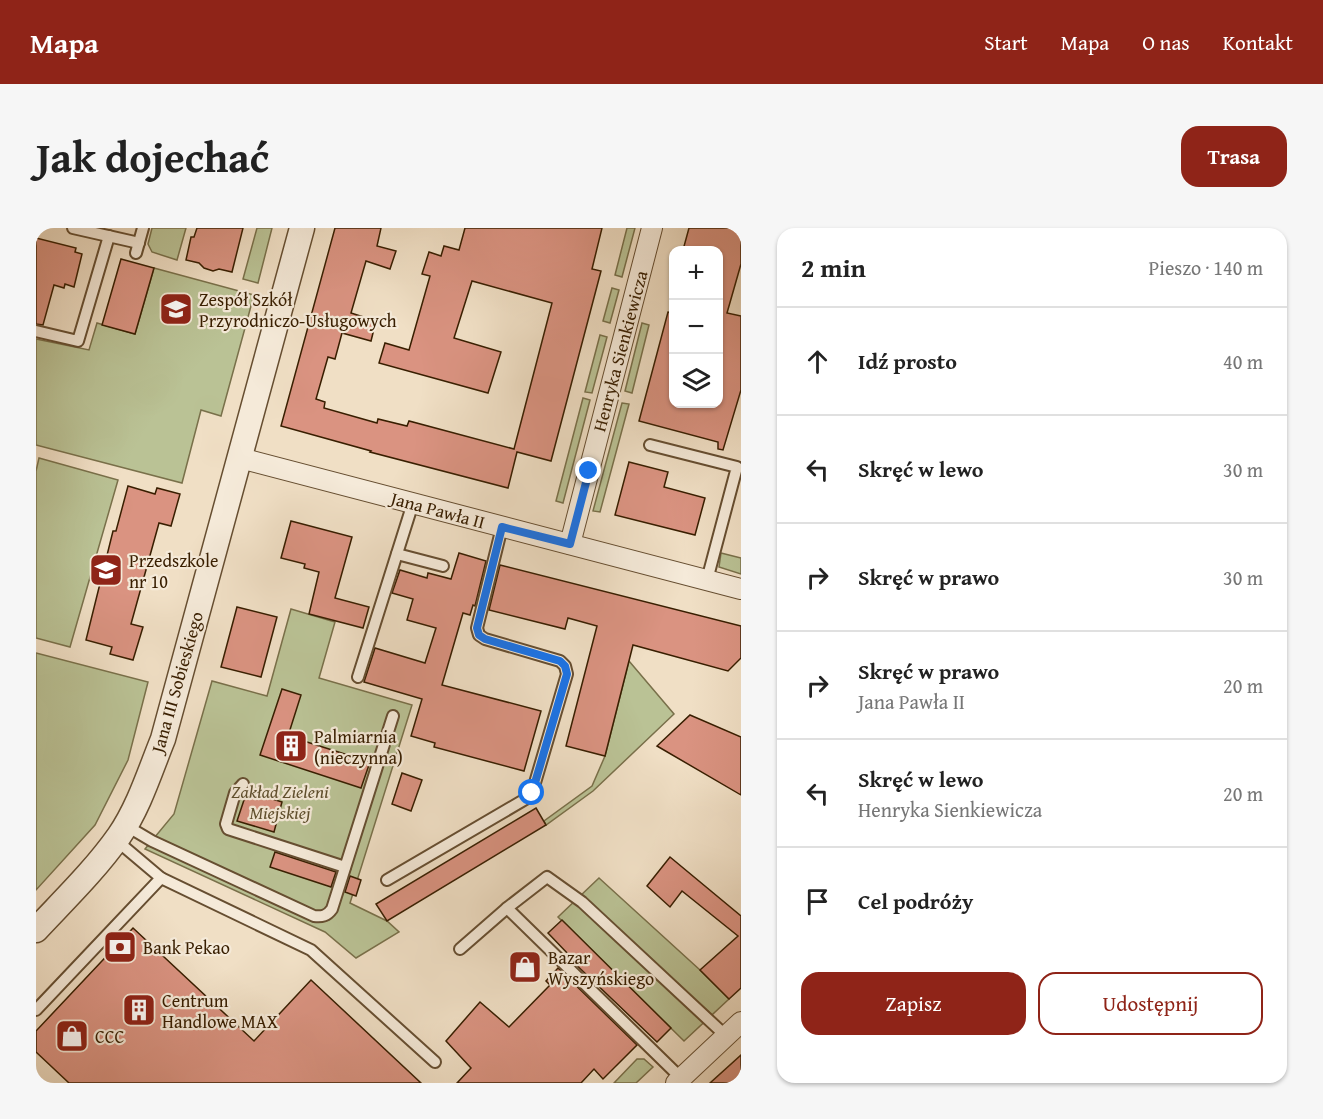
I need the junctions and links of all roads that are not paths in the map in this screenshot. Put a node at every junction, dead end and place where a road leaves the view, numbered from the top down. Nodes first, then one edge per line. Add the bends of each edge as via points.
1 (73, 228) edge
2 (143, 228) edge
3 (302, 228) edge
4 (652, 228) edge
5 (109, 236) junction
6 (36, 331) edge
7 (650, 445) dead end
8 (240, 458) junction
9 (413, 503) junction
10 (502, 527) junction
11 (570, 544) junction
12 (397, 554) junction
13 (443, 566) dead end
14 (707, 580) junction
15 (741, 589) edge
16 (358, 677) dead end
17 (393, 716) dead end
18 (243, 784) dead end
19 (120, 832) junction
20 (345, 867) junction
21 (161, 878) junction
22 (387, 880) dead end
23 (507, 908) junction
24 (36, 930) edge
25 (460, 949) dead end
26 (36, 1010) edge
27 (741, 1022) edge
28 (726, 1036) junction
29 (435, 1062) dead end
30 (678, 1080) edge

1 - 5 lane
2 - 5 lane via 137,248
3 - 8 street, Jana III Sobieskiego
4 - 11 street, Henryka Sienkiewicza
5 - 6 lane via 78,341
7 - 14 lane via 737,467
8 - 9 street, Jana Pawła II
8 - 19 street, Jana III Sobieskiego via 163,738 142,793
9 - 10 street, Jana Pawła II
9 - 12 lane
10 - 11 street, Jana Pawła II
10 - 22 lane via 477,628 479,635 560,661 567,674 532,793
11 - 14 street, Jana Pawła II
12 - 13 lane
12 - 16 lane
14 - 15 street, Jana Pawła II
17 - 20 lane
18 - 20 lane via 235,793 228,829
19 - 20 lane via 152,841 314,916 329,914
19 - 21 lane
19 - 24 street, Jana III Sobieskiego via 92,870
21 - 26 lane
21 - 29 lane via 311,950
23 - 25 lane
23 - 28 lane via 548,877 582,902
23 - 30 lane
27 - 28 street
28 - 30 street

